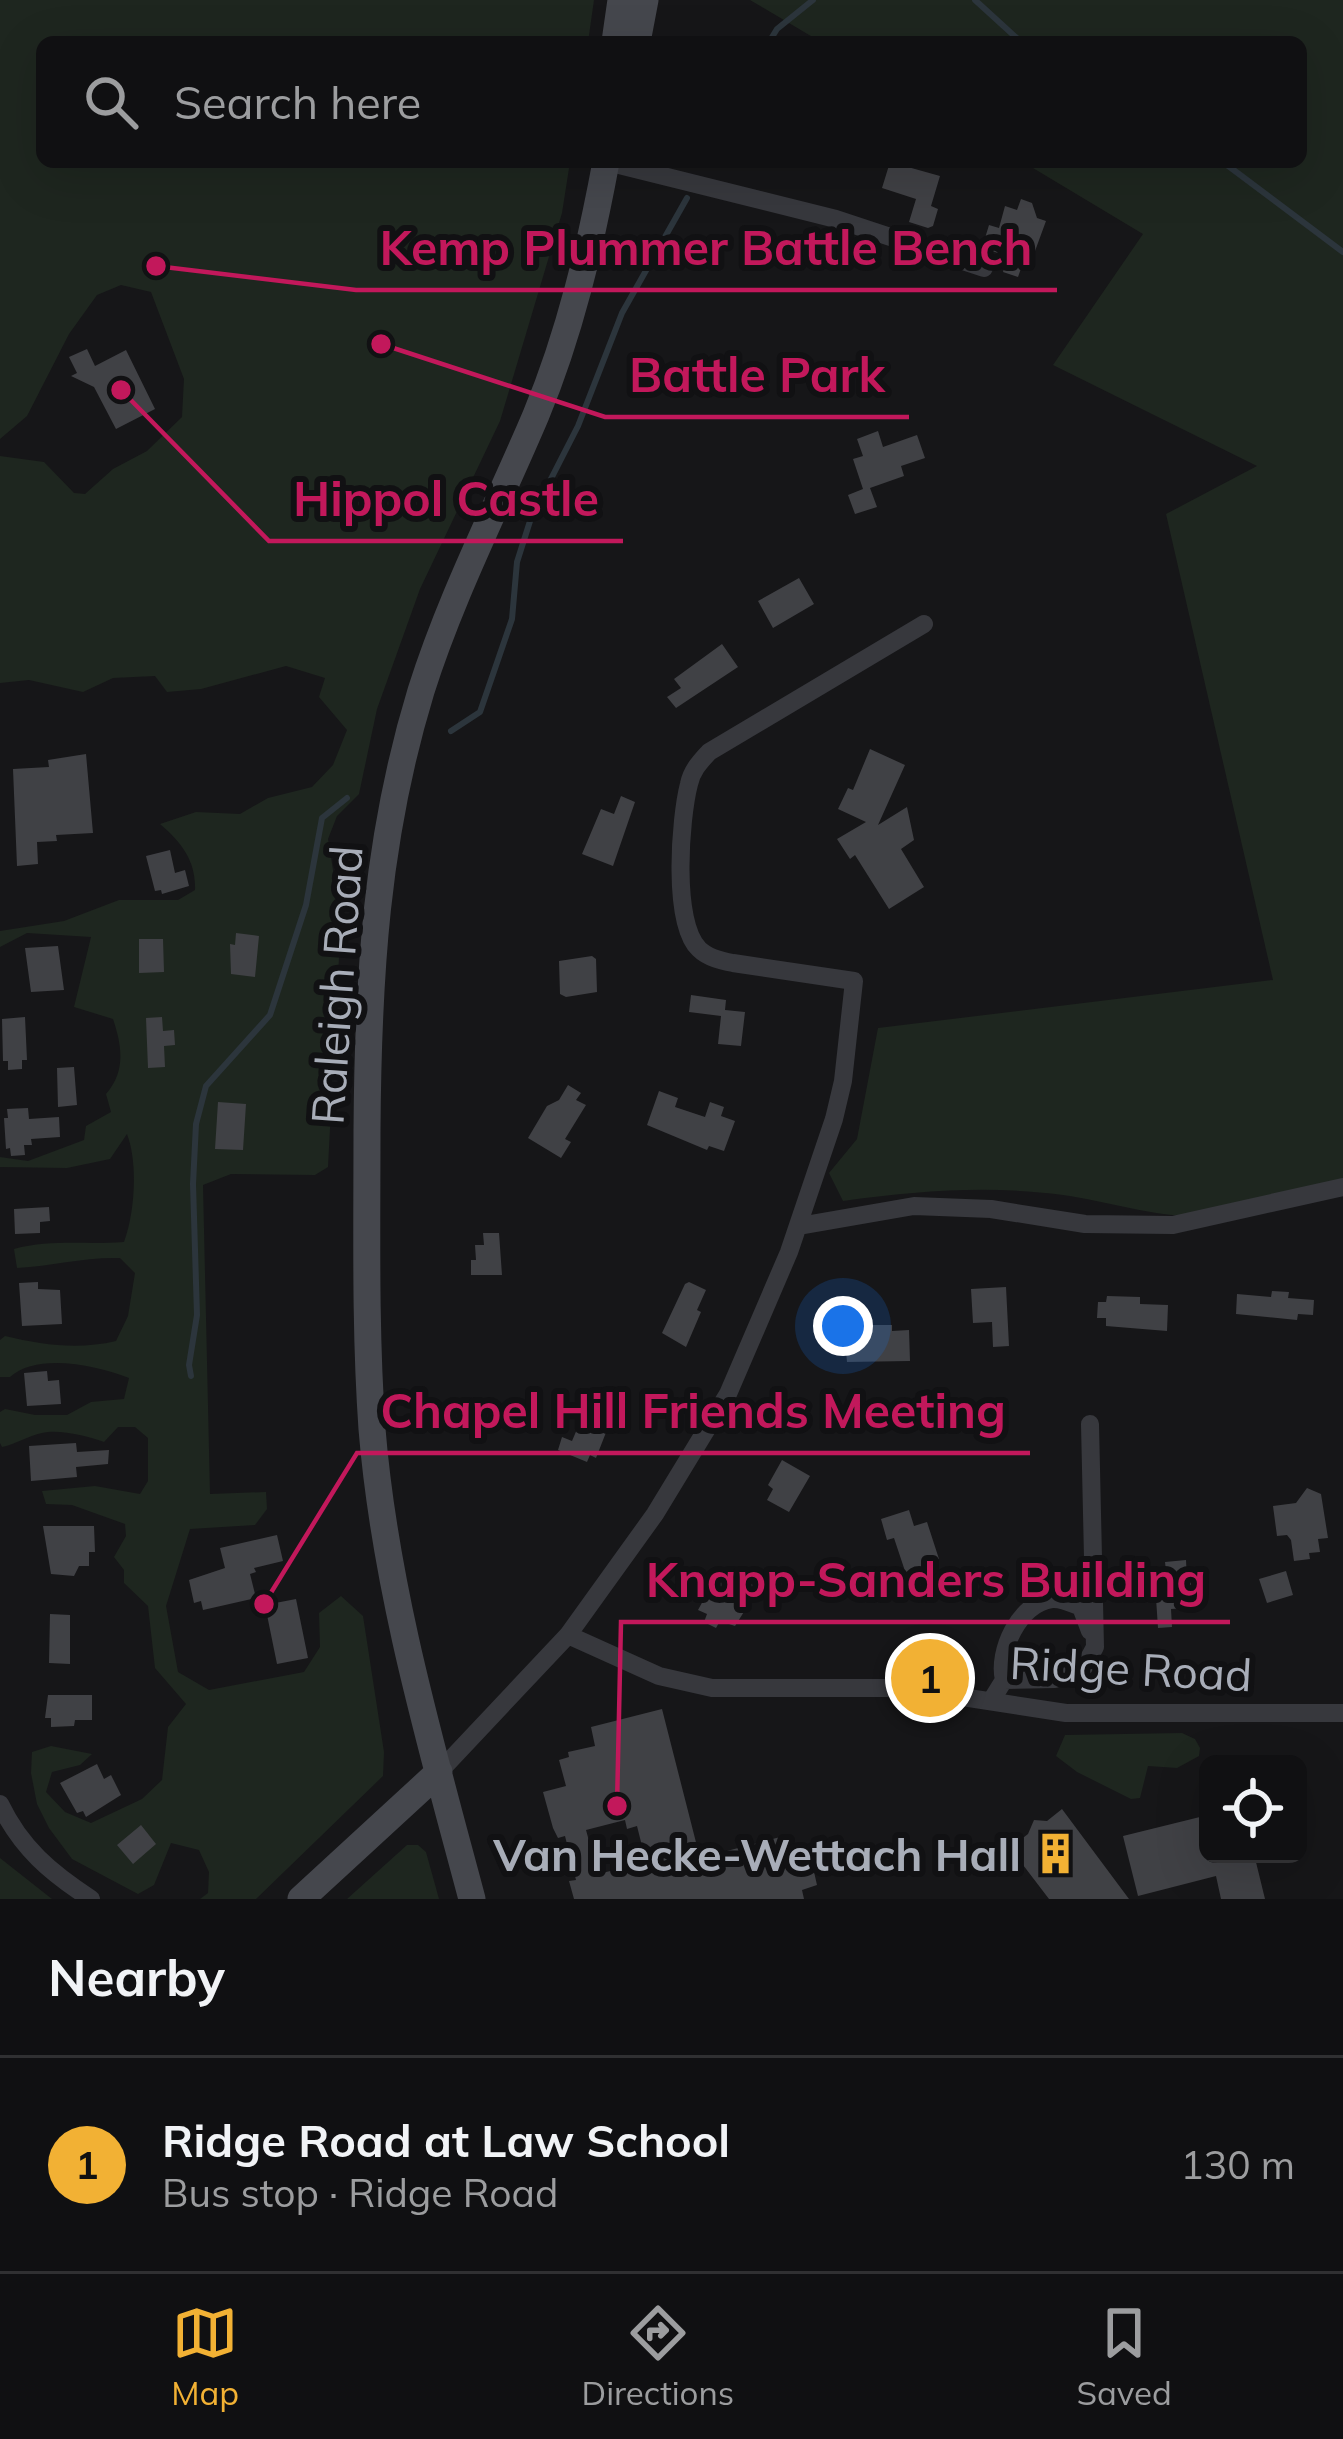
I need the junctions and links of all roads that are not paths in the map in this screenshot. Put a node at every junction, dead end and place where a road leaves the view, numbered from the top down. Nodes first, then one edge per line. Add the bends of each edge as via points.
1 (621, 0) edge
2 (645, 0) edge
3 (616, 36) edge
4 (638, 36) edge
5 (606, 168) edge
6 (631, 168) edge
7 (984, 268) dead end
8 (924, 624) dead end
9 (1343, 1187) edge
10 (799, 1226) junction
11 (1090, 1424) dead end
12 (568, 1635) junction
13 (1095, 1647) junction
14 (1004, 1680) junction
15 (991, 1701) junction
16 (1343, 1713) edge
17 (439, 1772) junction
18 (0, 1804) edge
19 (91, 1899) edge
20 (301, 1899) edge
21 (472, 1899) edge

1 - 3 main road
2 - 4 main road
5 - 17 main road, Raleigh Road via 554,366 421,692 386,840 368,981 373,1433 391,1559
6 - 7 street via 836,219
8 - 10 street via 709,752 689,782 683,904 699,950 854,981 843,1081
9 - 10 street via 1173,1225 914,1206
10 - 12 street via 728,1394
11 - 13 street
12 - 15 street, Ridge Road via 688,1684 904,1688
12 - 17 street
13 - 14 street via 1070,1674
13 - 14 street via 1081,1607 1050,1599 1019,1620 1004,1654
14 - 15 street
15 - 16 street, Ridge Road via 1066,1713
17 - 20 main road
17 - 21 main road, Raleigh Road
18 - 19 street via 25,1847

